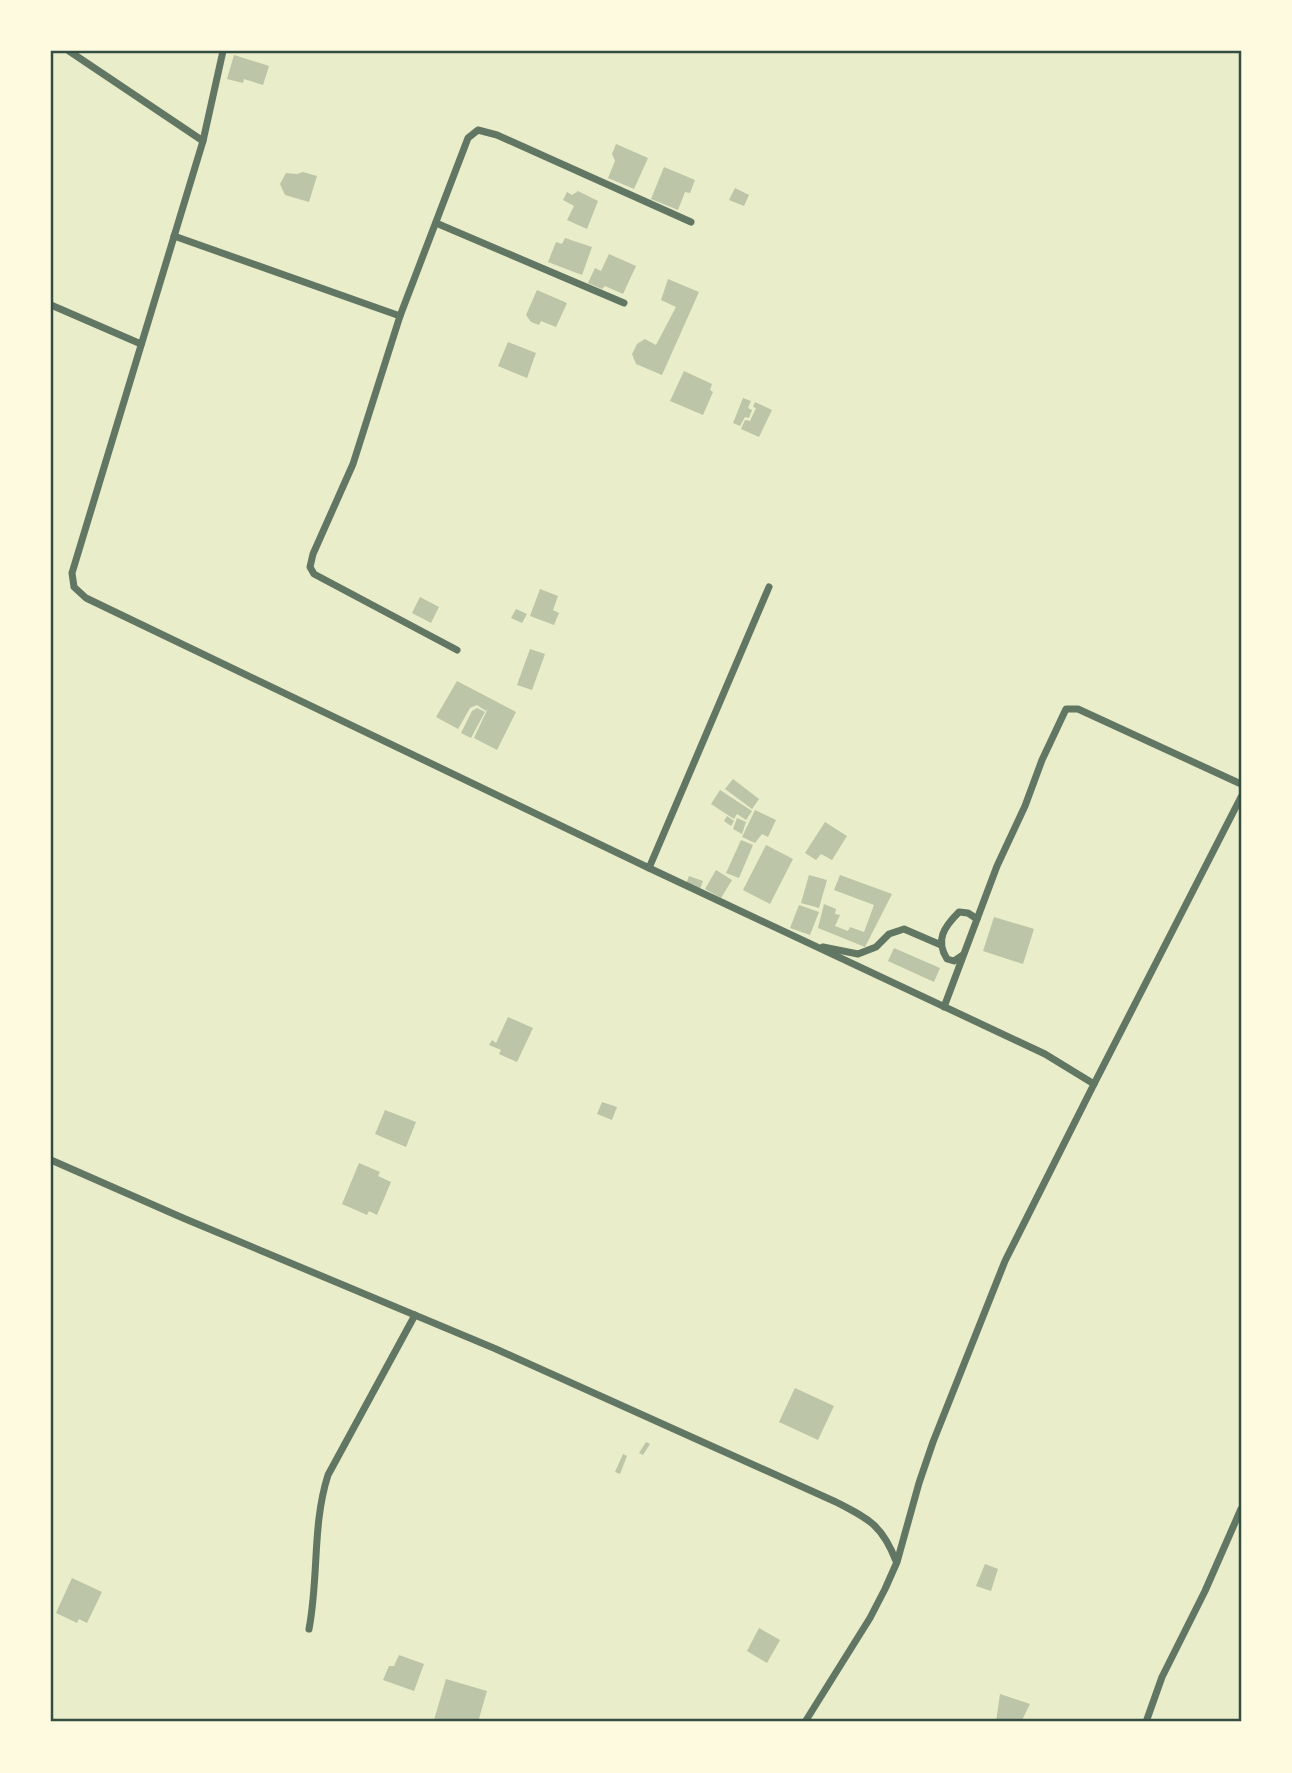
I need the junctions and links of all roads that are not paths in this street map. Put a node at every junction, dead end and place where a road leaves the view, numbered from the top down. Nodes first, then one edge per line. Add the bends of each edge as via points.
1 (69, 51) edge
2 (223, 51) edge
3 (203, 141) junction
4 (691, 222) dead end
5 (436, 223) junction
6 (174, 236) junction
7 (625, 303) dead end
8 (51, 305) edge
9 (400, 316) junction
10 (141, 344) junction
11 (769, 587) dead end
12 (457, 650) dead end
13 (1241, 784) edge
14 (1241, 797) edge
15 (649, 868) junction
16 (977, 919) junction
17 (941, 945) junction
18 (816, 947) junction
19 (964, 955) junction
20 (944, 1007) junction
21 (1094, 1084) junction
22 (51, 1160) edge
23 (415, 1315) junction
24 (1241, 1509) edge
25 (897, 1562) junction
26 (309, 1629) dead end
27 (805, 1722) edge
28 (1146, 1722) edge

1 - 3 street
2 - 3 street
3 - 6 street
4 - 5 street via 478,130 468,138
5 - 7 street
5 - 9 street
6 - 9 street
6 - 10 street
8 - 10 street
9 - 12 street via 353,464 313,554 311,570
10 - 15 street via 72,573 74,587 86,598
11 - 15 street
13 - 16 street via 1068,707
14 - 21 street
15 - 18 street
16 - 17 street via 959,912
16 - 19 street
17 - 18 street via 904,929 858,954
17 - 19 street via 947,959 954,961
18 - 20 street
19 - 20 street
20 - 21 street via 1045,1054
21 - 25 street via 1004,1261 933,1442
22 - 23 street
23 - 25 street via 860,1514 887,1539
23 - 26 street via 328,1475 318,1518
24 - 28 street via 1162,1677
25 - 27 street via 870,1618

